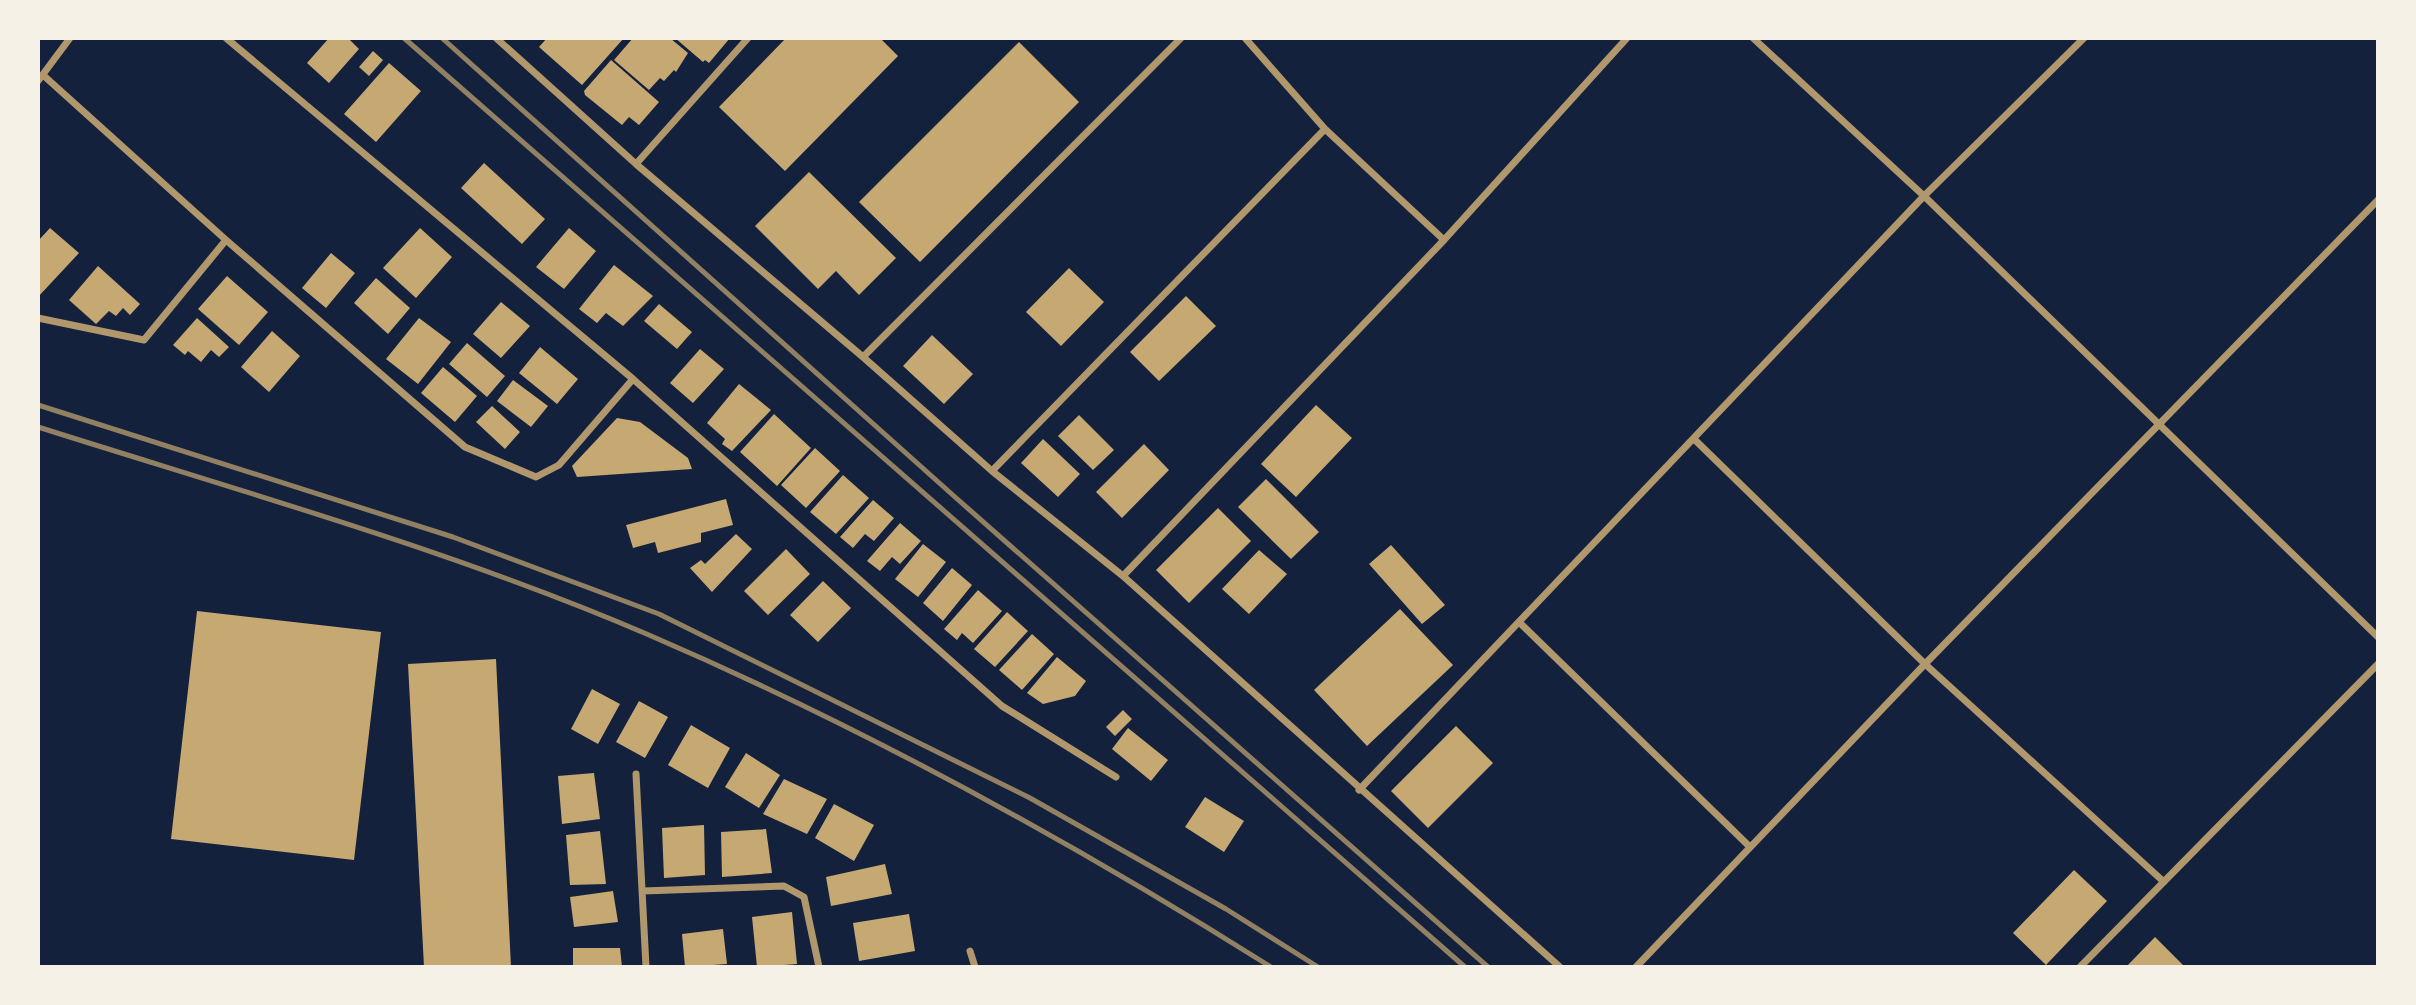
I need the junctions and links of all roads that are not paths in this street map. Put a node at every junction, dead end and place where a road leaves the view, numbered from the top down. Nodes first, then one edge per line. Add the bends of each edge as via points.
1 (70, 38) edge
2 (226, 38) edge
3 (496, 38) edge
4 (748, 38) edge
5 (1181, 38) edge
6 (1245, 38) edge
7 (1627, 38) edge
8 (1753, 38) edge
9 (2084, 38) edge
10 (41, 78) edge
11 (1325, 129) junction
12 (636, 164) junction
13 (1924, 196) junction
14 (2378, 200) edge
15 (226, 240) junction
16 (1444, 240) junction
17 (38, 318) edge
18 (863, 357) junction
19 (633, 379) junction
20 (2159, 426) junction
21 (1694, 439) junction
22 (992, 471) junction
23 (1123, 576) junction
24 (1519, 622) junction
25 (2378, 637) edge
26 (1925, 664) junction
27 (2378, 664) edge
28 (636, 774) dead end
29 (1116, 777) dead end
30 (1359, 790) junction
31 (1751, 847) junction
32 (2164, 882) junction
33 (643, 891) junction
34 (970, 951) dead end
35 (646, 967) edge
36 (819, 967) edge
37 (975, 967) edge
38 (1560, 967) edge
39 (1636, 967) edge
40 (2080, 967) edge

1 - 10 street
2 - 19 street
3 - 12 street
4 - 12 street
5 - 18 street
6 - 11 street
7 - 16 street
8 - 13 street
9 - 13 street
10 - 15 street
11 - 16 street
11 - 22 street
12 - 18 street
13 - 20 street
13 - 21 street
14 - 20 street
15 - 17 street via 144,340
15 - 19 street via 465,447 536,477 559,465
16 - 23 street
18 - 22 street
19 - 29 street via 1002,706
20 - 25 street
20 - 26 street
21 - 24 street
21 - 26 street
22 - 23 street
23 - 30 street
24 - 30 street
24 - 31 street
26 - 31 street
26 - 32 street
27 - 32 street
28 - 33 street
30 - 38 street
31 - 39 street
32 - 40 street
33 - 35 street
33 - 36 street via 784,886 804,897
34 - 37 street

